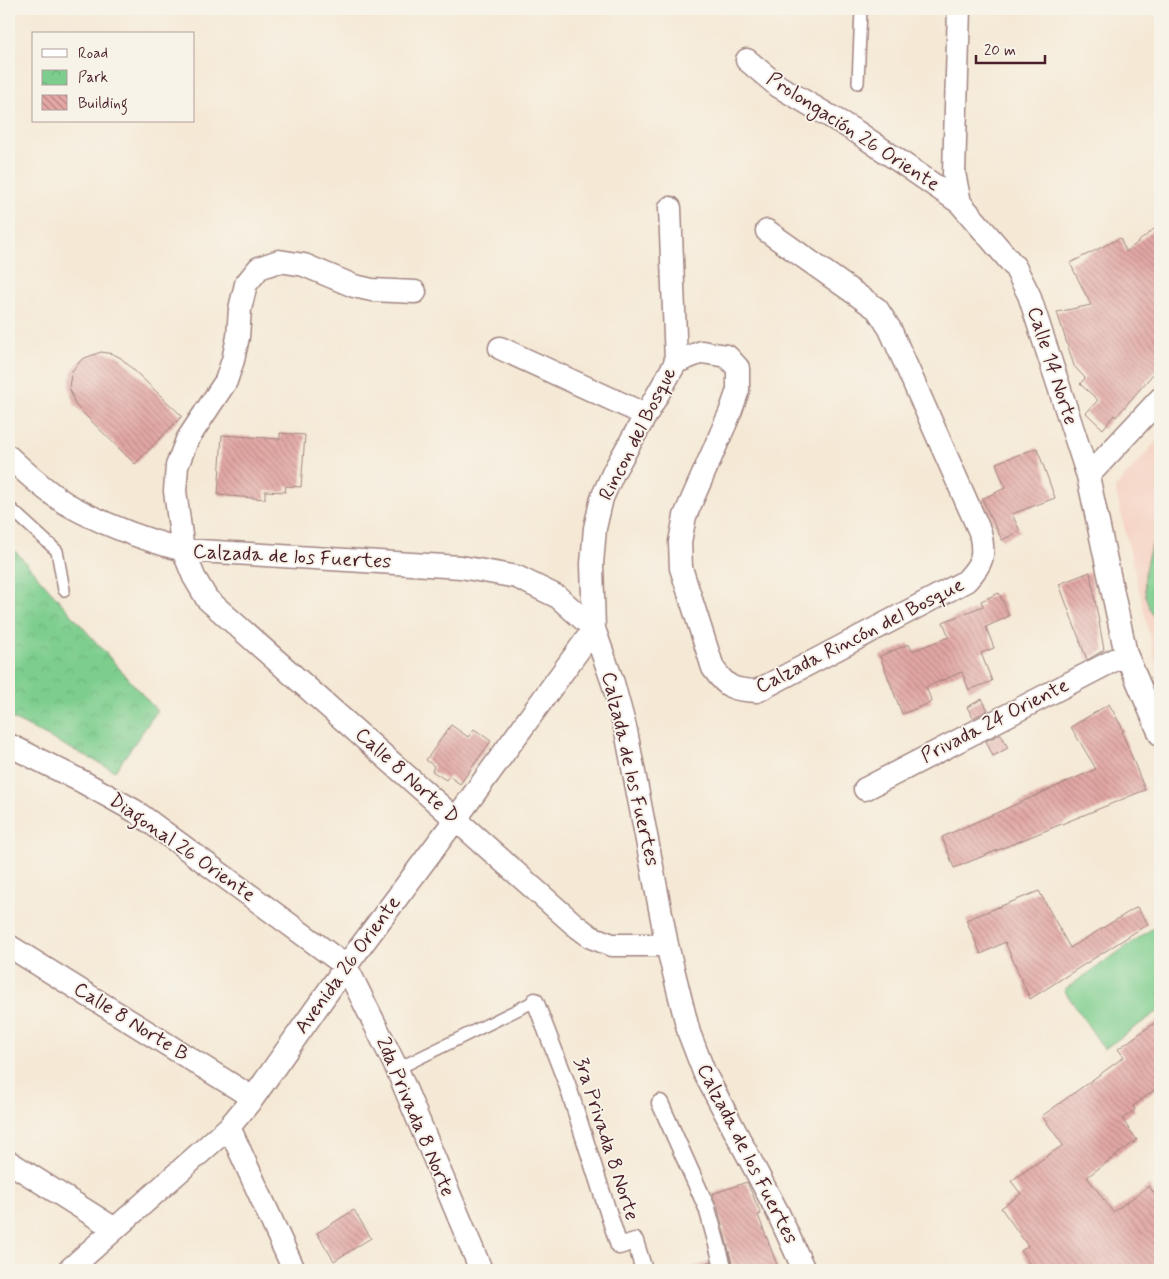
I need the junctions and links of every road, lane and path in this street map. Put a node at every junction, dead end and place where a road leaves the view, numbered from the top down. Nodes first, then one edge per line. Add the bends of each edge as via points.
1 (861, 9) edge
2 (959, 9) edge
3 (747, 60) dead end
4 (858, 83) dead end
5 (960, 203) junction
6 (670, 208) dead end
7 (767, 232) dead end
8 (415, 292) dead end
9 (500, 348) dead end
10 (676, 362) junction
11 (1160, 399) edge
12 (646, 415) junction
13 (9, 457) edge
14 (1088, 476) junction
15 (9, 507) edge
16 (182, 550) junction
17 (64, 590) dead end
18 (594, 629) junction
19 (1126, 654) junction
20 (1160, 734) edge
21 (9, 745) edge
22 (865, 789) dead end
23 (455, 820) junction
24 (667, 945) junction
25 (9, 946) edge
26 (346, 966) junction
27 (535, 1001) joint
28 (397, 1070) junction
29 (253, 1098) junction
30 (660, 1104) dead end
31 (229, 1127) junction
32 (9, 1162) edge
33 (115, 1229) junction
34 (68, 1270) edge
35 (294, 1270) edge
36 (481, 1270) edge
37 (644, 1270) edge
38 (724, 1270) edge
39 (804, 1270) edge

1 - 4 lane
2 - 5 street, Calle 14 Norte via 954,173
3 - 5 street, Prolongación 26 Oriente via 778,86 857,132
5 - 14 street, Calle 14 Norte via 1015,267 1029,294
6 - 10 street, Rincon del Bosque
7 - 10 street, Calzada Rincón del Bosque via 877,309 890,329 980,532 984,550 978,568 966,581 757,691 737,690 723,682 713,668 681,568 680,542 685,516 738,390 738,368 727,356 702,352
8 - 16 street, Calle 8 Norte D via 354,286 304,265 279,261 259,268 246,284 238,338 226,381 187,440 177,466 175,491
9 - 12 street
10 - 12 street, Rincon del Bosque
11 - 14 street
12 - 18 street, Rincon del Bosque via 614,471 600,506 592,564
13 - 16 street, Calzada de los Fuertes via 78,510 152,542
14 - 19 street, Calle 14 Norte
15 - 17 lane via 57,551
16 - 18 street, Calzada de los Fuertes via 461,567 517,577 558,596
16 - 23 street, Calle 8 Norte D via 207,599
18 - 23 street, Avenida 26 Oriente
18 - 24 street, Calzada de los Fuertes via 614,683 626,731
19 - 20 street, Calle 14 Norte
19 - 22 street, Privada 24 Oriente
21 - 26 street, Diagonal 26 Oriente via 135,811
23 - 24 street, Calle 8 Norte D via 592,937 612,945
23 - 26 street, Avenida 26 Oriente
24 - 39 street, Calzada de los Fuertes via 689,1033 704,1072
25 - 29 street, Calle 8 Norte B
26 - 28 street, 2da Privada 8 Norte
26 - 29 street, Avenida 26 Oriente
27 - 28 lane
27 - 37 street, 3ra Privada 8 Norte via 567,1084 618,1246 635,1241
28 - 36 street, 2da Privada 8 Norte
29 - 31 street, Avenida 26 Oriente
30 - 38 street via 707,1208
31 - 33 street, Avenida 26 Oriente
31 - 35 street
32 - 33 street
33 - 34 street, Avenida 26 Oriente

